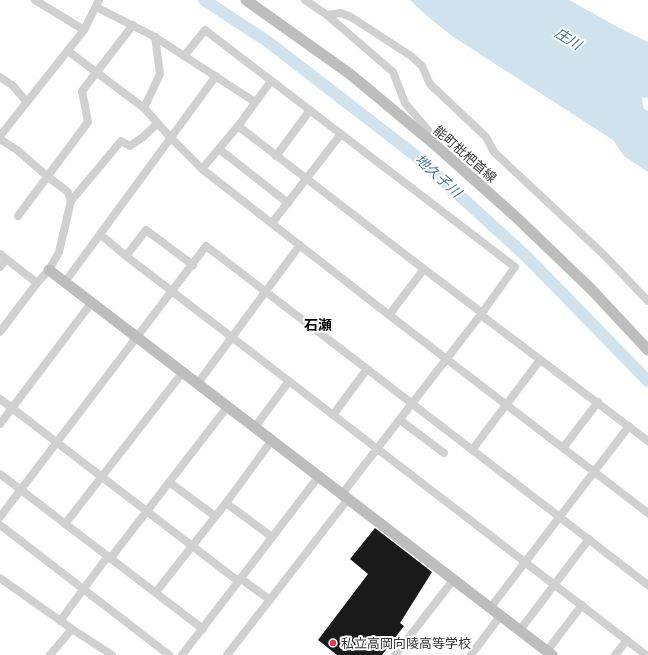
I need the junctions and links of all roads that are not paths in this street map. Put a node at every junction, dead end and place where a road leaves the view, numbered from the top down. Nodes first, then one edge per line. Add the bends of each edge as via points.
1 (35, 0) edge
2 (246, 0) edge
3 (305, 0) edge
4 (97, 3) edge
5 (327, 15) junction
6 (133, 26) junction
7 (84, 30) junction
8 (154, 37) junction
9 (68, 51) junction
10 (184, 56) junction
11 (96, 72) junction
12 (216, 76) junction
13 (0, 77) edge
14 (271, 81) junction
15 (27, 102) junction
16 (255, 102) junction
17 (144, 108) junction
18 (310, 110) junction
19 (158, 124) junction
20 (238, 126) junction
21 (341, 134) junction
22 (0, 136) edge
23 (171, 138) junction
24 (0, 139) edge
25 (434, 144) junction
26 (219, 149) junction
27 (276, 156) junction
28 (202, 169) junction
29 (47, 176) junction
30 (307, 178) junction
31 (71, 200) junction
32 (288, 203) junction
33 (18, 216) dead end
34 (272, 223) junction
35 (101, 235) junction
36 (300, 245) junction
37 (3, 256) edge
38 (126, 256) junction
39 (193, 265) junction
40 (0, 267) edge
41 (424, 268) junction
42 (49, 270) junction
43 (65, 282) junction
44 (37, 283) junction
45 (264, 291) junction
46 (173, 292) junction
47 (648, 301) edge
48 (92, 302) junction
49 (481, 314) junction
50 (389, 315) junction
51 (1, 328) edge
52 (231, 337) junction
53 (138, 338) junction
54 (648, 350) edge
55 (446, 359) junction
56 (540, 360) junction
57 (368, 368) junction
58 (183, 372) junction
59 (289, 381) junction
60 (198, 383) junction
61 (0, 398) edge
62 (598, 402) junction
63 (412, 404) junction
64 (506, 404) junction
65 (228, 406) junction
66 (12, 408) junction
67 (333, 415) junction
68 (400, 420) junction
69 (0, 424) edge
70 (629, 426) junction
71 (255, 427) junction
72 (272, 440) junction
73 (648, 440) edge
74 (58, 443) junction
75 (563, 448) junction
76 (377, 449) junction
77 (472, 450) junction
78 (444, 454) dead end
79 (594, 472) junction
80 (0, 474) edge
81 (319, 476) junction
82 (102, 477) junction
83 (169, 482) junction
84 (21, 490) junction
85 (345, 497) junction
86 (226, 503) junction
87 (147, 511) junction
88 (648, 513) edge
89 (215, 516) junction
90 (559, 516) junction
91 (0, 517) edge
92 (65, 524) junction
93 (0, 526) edge
94 (272, 537) junction
95 (589, 539) junction
96 (192, 546) junction
97 (110, 558) junction
98 (525, 562) junction
99 (0, 578) edge
100 (454, 579) junction
101 (239, 580) junction
102 (555, 584) junction
103 (648, 585) edge
104 (83, 589) junction
105 (156, 592) junction
106 (270, 600) junction
107 (582, 605) junction
108 (491, 607) junction
109 (501, 616) junction
110 (60, 621) junction
111 (72, 629) junction
112 (203, 629) junction
113 (520, 630) junction
114 (627, 640) junction
115 (547, 653) edge
116 (50, 655) edge
117 (112, 655) edge
118 (169, 655) edge
119 (182, 655) edge
120 (227, 655) edge
121 (395, 655) edge
122 (471, 655) edge
123 (615, 655) edge
124 (646, 655) edge

1 - 7 street
2 - 25 street, 能町枇杷首線 via 350,74
3 - 5 street
4 - 6 street
4 - 7 street
5 - 25 street via 393,72 405,103 428,130
5 - 47 street via 341,13 351,16 411,56 422,66 430,84 486,137 494,152 604,255
6 - 8 street
6 - 11 street
7 - 9 street
8 - 10 street
8 - 17 street via 160,74
9 - 11 street
9 - 15 street
10 - 12 street
10 - 14 street via 205,30
11 - 17 street
11 - 29 street via 82,91 88,122
12 - 16 street
12 - 23 street
13 - 15 street via 12,85
14 - 16 street
14 - 18 street
15 - 22 street
16 - 20 street
17 - 19 street
18 - 21 street
18 - 27 street
19 - 23 street
19 - 31 street via 130,146 121,140
20 - 26 street
20 - 27 street
21 - 30 street
21 - 49 street via 515,267
23 - 28 street
23 - 35 street
24 - 29 street
25 - 54 street, 能町枇杷首線 via 516,217
26 - 28 street
26 - 32 street
27 - 30 street
28 - 34 street
29 - 31 street via 68,192
29 - 33 street
30 - 32 street
30 - 41 street
31 - 42 street via 58,252
32 - 34 street
34 - 36 street
35 - 38 street
35 - 43 street
36 - 45 street
36 - 50 street
37 - 40 street
37 - 44 street
38 - 39 street via 146,230
38 - 46 street
39 - 45 street via 206,246
39 - 46 street
41 - 49 street
41 - 50 street
42 - 43 street
42 - 44 street
43 - 48 street
44 - 51 street
45 - 52 street
45 - 57 street
46 - 52 street
46 - 53 street
48 - 53 street
48 - 66 street
49 - 55 street
49 - 56 street
50 - 55 street
52 - 59 street
52 - 60 street
53 - 58 street
53 - 74 street
55 - 63 street
55 - 64 street
56 - 62 street
56 - 64 street
57 - 63 street
57 - 67 street
58 - 60 street
58 - 82 street
59 - 67 street
59 - 71 street
60 - 65 street
61 - 66 street
62 - 70 street
62 - 75 street
63 - 68 street
63 - 77 street
64 - 75 street
64 - 77 street
65 - 71 street
65 - 83 street
66 - 69 street
66 - 74 street
67 - 76 street
68 - 76 street
68 - 78 street
70 - 73 street
70 - 79 street
71 - 72 street
72 - 81 street
72 - 86 street
74 - 82 street
74 - 84 street
75 - 79 street
76 - 85 street
76 - 98 street
77 - 90 street
79 - 88 street
79 - 90 street
80 - 84 street
81 - 85 street
81 - 94 street
82 - 87 street
82 - 92 street
83 - 87 street
83 - 89 street
84 - 91 street
84 - 92 street
85 - 100 street
85 - 106 street
86 - 89 street
86 - 94 street
87 - 96 street
87 - 97 street
89 - 96 street
90 - 95 street
90 - 98 street
92 - 97 street
93 - 104 street
94 - 101 street
95 - 102 street
95 - 103 street
96 - 101 street
96 - 105 street
97 - 104 street via 105,560
97 - 105 street
98 - 102 street
98 - 108 street
99 - 110 street
100 - 108 street
100 - 121 street
101 - 106 street
101 - 112 street
102 - 107 street
102 - 113 street
104 - 110 street
104 - 118 street
105 - 112 street
106 - 120 street
107 - 114 street
107 - 115 street
108 - 109 street
109 - 113 street
109 - 122 street
110 - 111 street
111 - 116 street
111 - 117 street
112 - 119 street
113 - 115 street
114 - 123 street
114 - 124 street

